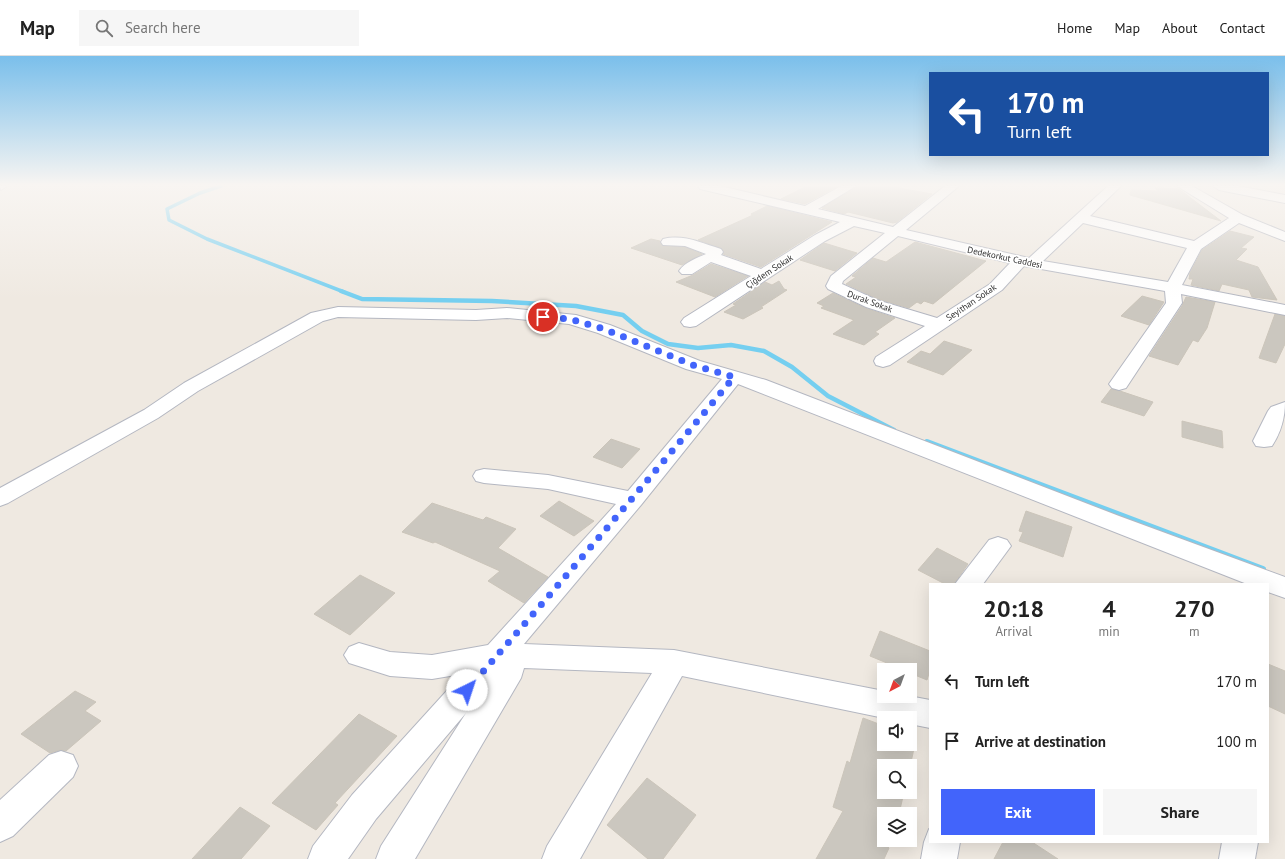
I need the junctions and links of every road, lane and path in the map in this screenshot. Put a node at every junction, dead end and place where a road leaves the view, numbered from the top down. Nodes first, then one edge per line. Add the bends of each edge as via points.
1 (848, 223) edge
2 (857, 223) edge
3 (905, 223) edge
4 (1073, 223) edge
5 (1103, 223) edge
6 (1230, 223) edge
7 (1252, 223) edge
8 (894, 232) junction
9 (1285, 237) edge
10 (668, 242) dead end
11 (1196, 246) junction
12 (711, 257) junction
13 (1026, 262) junction
14 (688, 271) dead end
15 (763, 275) junction
16 (1173, 288) junction
17 (1285, 310) edge
18 (690, 322) dead end
19 (938, 324) junction
20 (883, 361) dead end
21 (734, 377) junction
22 (1119, 384) dead end
23 (1285, 408) edge
24 (1264, 441) dead end
25 (484, 476) dead end
26 (0, 498) edge
27 (633, 500) junction
28 (998, 546) dead end
29 (969, 583) edge
30 (1285, 588) edge
31 (359, 655) dead end
32 (498, 655) junction
33 (674, 662) junction
34 (929, 714) edge
35 (61, 766) dead end
36 (0, 824) edge
37 (942, 843) edge
38 (1240, 843) edge
39 (326, 859) edge
40 (394, 859) edge
41 (560, 859) edge
42 (939, 859) edge
43 (1237, 859) edge

1 - 15 street, Çiğdem Sokak via 820,238
2 - 8 street, Dedekorkut Caddesi
3 - 8 street
4 - 13 street, Seyithan Sokak
5 - 11 street
6 - 11 street
7 - 9 street
8 - 13 street, Dedekorkut Caddesi
8 - 19 street, Durak Sokak via 836,279 834,286 864,300
10 - 12 street via 687,242 716,252
11 - 16 street
12 - 14 street
12 - 15 street
13 - 16 street, Dedekorkut Caddesi
13 - 19 street, Seyithan Sokak via 996,287
15 - 18 street, Çiğdem Sokak
16 - 17 street, Dedekorkut Caddesi
16 - 22 street via 1174,302
19 - 20 street, Seyithan Sokak
21 - 26 street via 693,365 604,329 570,319 507,313 476,315 338,312 317,317 291,330 191,387 151,414
21 - 27 street
21 - 30 street via 759,384
23 - 24 street via 1278,411
25 - 27 street via 548,482
27 - 32 street
28 - 29 street
31 - 32 street via 390,664 432,668
32 - 33 street
32 - 39 street via 364,807
32 - 40 street via 510,669
33 - 34 street
33 - 41 street
35 - 36 street
37 - 42 street
38 - 43 street

